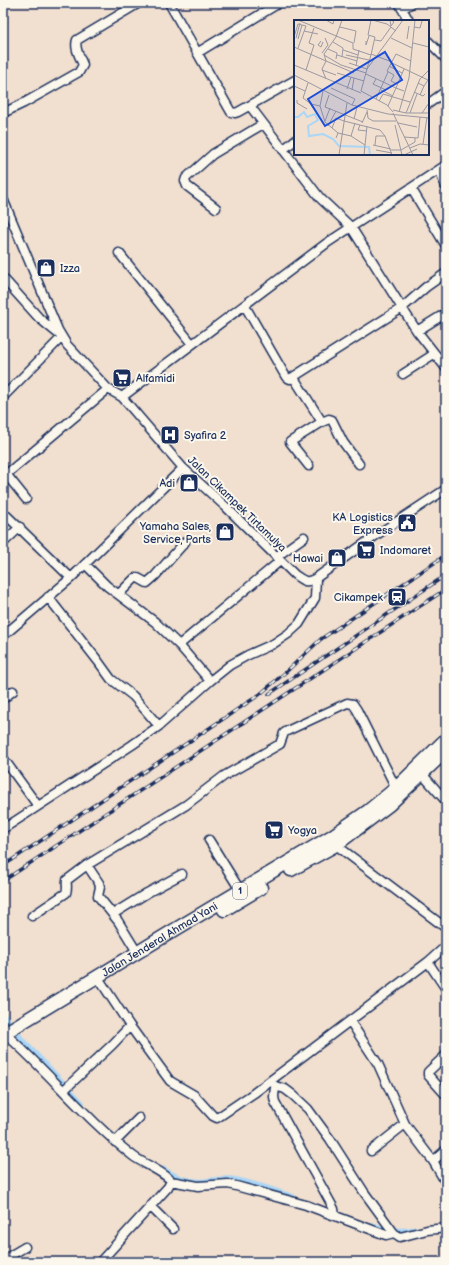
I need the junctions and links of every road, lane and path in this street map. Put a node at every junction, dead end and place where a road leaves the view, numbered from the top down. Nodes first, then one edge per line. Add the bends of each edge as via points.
1 (139, 3) edge
2 (169, 3) edge
3 (279, 3) edge
4 (412, 3) edge
5 (401, 6) edge
6 (408, 20) edge
7 (429, 42) edge
8 (197, 53) junction
9 (446, 59) edge
10 (294, 81) edge
11 (446, 91) edge
12 (429, 103) edge
13 (250, 106) junction
14 (3, 113) edge
15 (263, 124) junction
16 (294, 141) edge
17 (283, 150) junction
18 (442, 167) edge
19 (446, 187) edge
20 (411, 188) junction
21 (3, 199) edge
22 (216, 208) dead end
23 (351, 227) junction
24 (446, 246) edge
25 (119, 253) dead end
26 (446, 273) edge
27 (3, 278) edge
28 (245, 306) junction
29 (402, 308) junction
30 (446, 313) edge
31 (417, 331) junction
32 (62, 337) junction
33 (192, 344) junction
34 (434, 354) junction
35 (446, 368) edge
36 (403, 374) dead end
37 (294, 378) junction
38 (108, 388) junction
39 (4, 393) edge
40 (122, 397) junction
41 (322, 422) junction
42 (359, 464) dead end
43 (309, 466) dead end
44 (183, 468) junction
45 (4, 476) edge
46 (446, 489) edge
47 (26, 499) dead end
48 (3, 512) edge
49 (20, 527) junction
50 (304, 537) dead end
51 (185, 542) dead end
52 (3, 543) edge
53 (278, 559) junction
54 (85, 564) junction
55 (71, 578) junction
56 (316, 578) junction
57 (119, 594) junction
58 (48, 597) junction
59 (3, 636) edge
60 (179, 645) junction
61 (210, 681) junction
62 (13, 691) dead end
63 (3, 699) edge
64 (159, 726) junction
65 (446, 739) edge
66 (446, 751) edge
67 (3, 758) edge
68 (422, 774) junction
69 (396, 788) junction
70 (446, 801) edge
71 (38, 806) junction
72 (3, 829) edge
73 (209, 840) dead end
74 (334, 841) junction
75 (87, 865) junction
76 (182, 874) dead end
77 (240, 890) junction
78 (113, 914) junction
79 (32, 916) dead end
80 (446, 928) edge
81 (446, 946) edge
82 (137, 952) junction
83 (428, 962) junction
84 (101, 982) junction
85 (446, 989) edge
86 (350, 1021) junction
87 (130, 1026) junction
88 (22, 1027) junction
89 (7, 1037) edge
90 (446, 1055) edge
91 (273, 1083) junction
92 (66, 1089) junction
93 (446, 1096) edge
94 (139, 1118) dead end
95 (405, 1124) junction
96 (117, 1140) junction
97 (446, 1150) edge
98 (371, 1151) dead end
99 (434, 1161) junction
100 (171, 1181) junction
101 (446, 1183) edge
102 (150, 1206) junction
103 (335, 1213) junction
104 (446, 1223) edge
105 (436, 1224) dead end
106 (173, 1228) dead end
107 (446, 1228) edge
108 (393, 1230) junction
109 (26, 1247) dead end
110 (3, 1260) edge
111 (100, 1262) edge

1 - 14 street via 77,40 76,47 84,64 79,72
2 - 8 street
3 - 8 street
4 - 5 street
5 - 6 street
7 - 9 street
8 - 13 street via 229,110 235,113
10 - 13 street
11 - 12 street
13 - 15 street
15 - 17 street
15 - 22 street via 213,154 186,178 187,186
16 - 17 street
17 - 23 street via 320,198
18 - 19 street
18 - 20 street
20 - 23 street
20 - 24 street
21 - 32 street, Jalan Cikampek Tirtamulya
23 - 28 street
23 - 29 street
25 - 33 street
26 - 29 street
27 - 32 street via 39,318
28 - 33 street
28 - 37 street via 286,377 290,380
29 - 31 street
29 - 37 street
30 - 31 street
31 - 34 street
32 - 38 street, Jalan Cikampek Tirtamulya
32 - 39 street
33 - 40 street
34 - 35 street
34 - 36 street
37 - 41 street
38 - 40 street, Jalan Cikampek Tirtamulya
38 - 45 street
40 - 44 street, Jalan Cikampek Tirtamulya
41 - 42 street via 332,420 343,442
41 - 43 street via 290,442
44 - 53 street, Jalan Cikampek Tirtamulya
44 - 54 street
45 - 47 street
46 - 56 street
48 - 49 street
49 - 52 street
49 - 55 street
50 - 53 street
51 - 57 street via 147,583 135,578
53 - 56 street, Jalan Cikampek Tirtamulya via 305,581 309,582
53 - 60 street
54 - 55 street
54 - 57 street
55 - 58 street
56 - 61 street via 315,598 299,624 273,644 230,665
57 - 60 street
58 - 59 street
58 - 64 street via 111,679 136,700
60 - 61 street
61 - 64 street
62 - 63 street
64 - 71 street
65 - 69 highway, Jalan Jenderal Ahmad Yani / 1
66 - 68 highway, Jalan Jenderal Ahmad Yani / 1
67 - 71 street
68 - 70 street
68 - 74 highway, Jalan Jenderal Ahmad Yani / 1 via 389,805
69 - 74 highway, Jalan Jenderal Ahmad Yani / 1
69 - 75 street via 357,710 353,704 347,703 287,731 280,744 224,776 186,805
71 - 72 street
73 - 77 street
74 - 77 highway, Jalan Jenderal Ahmad Yani / 1
74 - 80 street
74 - 84 highway, Jalan Jenderal Ahmad Yani / 1
75 - 78 street via 99,883 98,896
75 - 79 street via 67,880 66,892
76 - 78 street
77 - 82 highway, Jalan Jenderal Ahmad Yani / 1
78 - 82 street
81 - 83 street
82 - 88 highway, Jalan Jenderal Ahmad Yani / 1
83 - 85 street
83 - 86 street
84 - 87 street
84 - 88 highway, Jalan Jenderal Ahmad Yani / 1
86 - 91 street
86 - 95 street via 378,1064
87 - 91 street via 170,1081 194,1095 215,1118
87 - 92 street
88 - 89 highway, Jalan Jenderal Ahmad Yani / 1
89 - 92 street
90 - 93 street via 428,1072
91 - 103 street via 275,1102
91 - 108 street via 285,1089 308,1109
92 - 96 street
94 - 96 street
95 - 98 street
95 - 99 street
96 - 100 street via 138,1160
97 - 99 street
99 - 101 street
100 - 102 street
100 - 103 street via 198,1186 228,1184
102 - 106 street
102 - 111 street
103 - 108 street via 386,1235 390,1235
104 - 105 street
107 - 108 street via 400,1237
109 - 110 street

